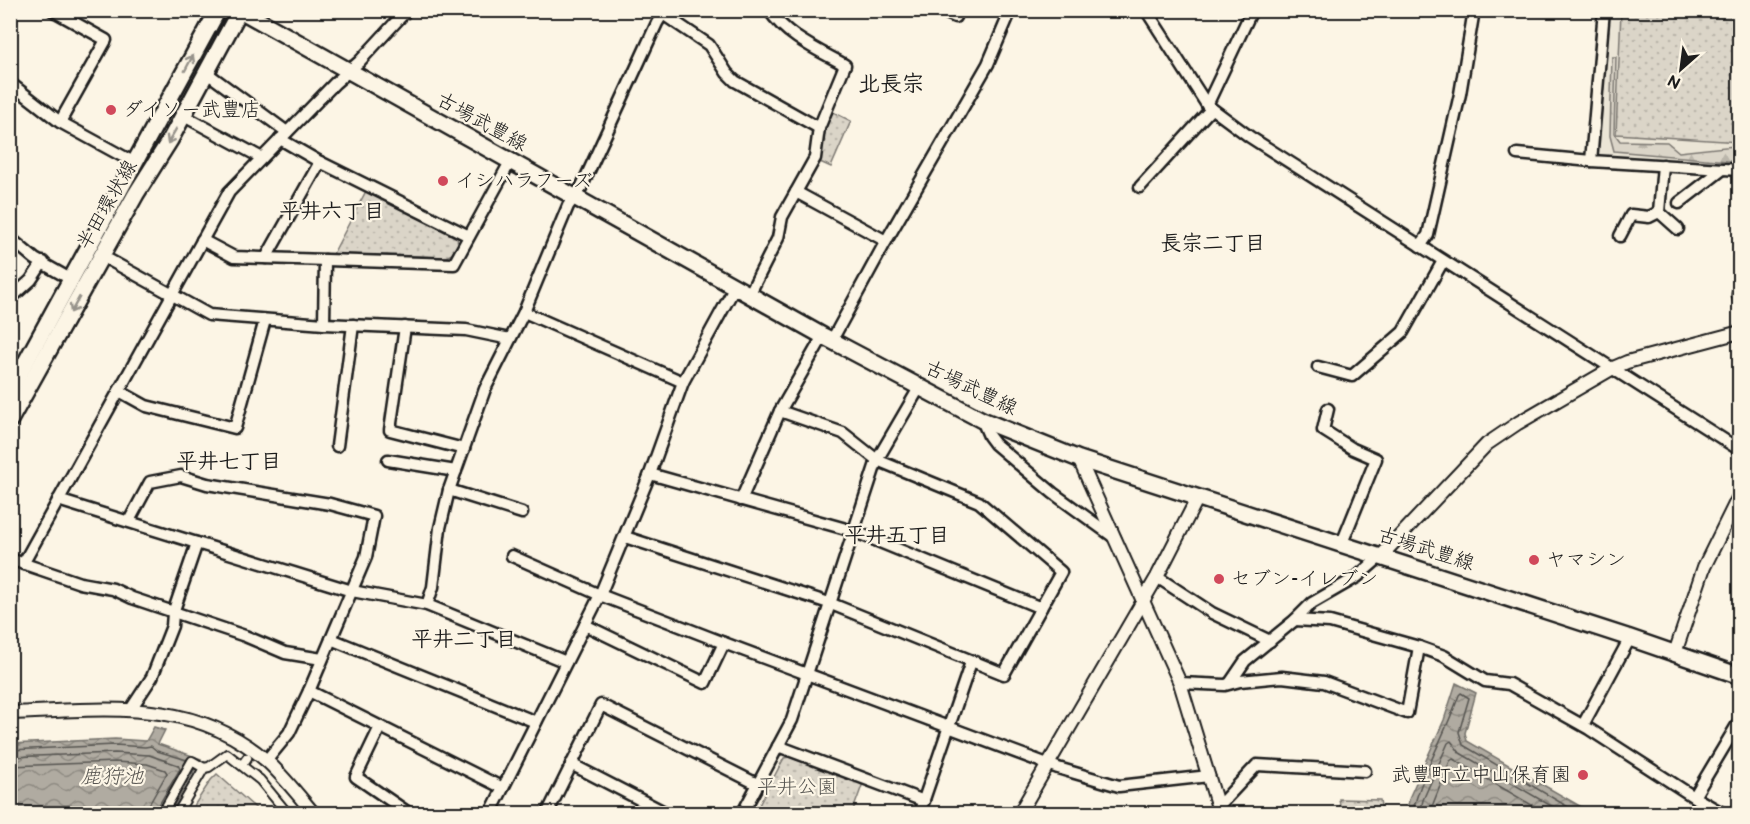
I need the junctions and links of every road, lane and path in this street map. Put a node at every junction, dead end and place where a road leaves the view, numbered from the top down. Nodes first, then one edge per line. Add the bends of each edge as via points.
1 (52, 10) edge
2 (218, 10) edge
3 (407, 10) edge
4 (769, 10) edge
5 (940, 10) edge
6 (957, 10) edge
7 (1011, 10) edge
8 (1146, 10) edge
9 (1252, 10) edge
10 (1474, 10) edge
11 (1604, 10) edge
12 (240, 11) edge
13 (664, 12) edge
14 (348, 72) junction
15 (207, 73) junction
16 (10, 83) edge
17 (1209, 107) junction
18 (184, 116) junction
19 (60, 122) junction
20 (819, 128) junction
21 (284, 136) junction
22 (1517, 154) dead end
23 (262, 158) junction
24 (1591, 161) junction
25 (320, 162) junction
26 (510, 162) junction
27 (135, 163) junction
28 (1663, 165) junction
29 (1723, 169) junction
30 (1740, 170) edge
31 (1140, 187) dead end
32 (796, 192) junction
33 (574, 197) junction
34 (1679, 203) dead end
35 (1659, 212) junction
36 (1678, 229) dead end
37 (469, 236) junction
38 (1620, 236) dead end
39 (10, 238) edge
40 (202, 240) junction
41 (886, 241) junction
42 (1420, 246) junction
43 (102, 256) junction
44 (266, 258) junction
45 (325, 260) junction
46 (1443, 261) junction
47 (43, 262) junction
48 (1740, 279) edge
49 (72, 280) junction
50 (735, 287) junction
51 (171, 295) junction
52 (749, 295) junction
53 (10, 299) edge
54 (1740, 303) edge
55 (524, 312) junction
56 (265, 320) junction
57 (324, 324) junction
58 (353, 325) junction
59 (405, 327) junction
60 (1740, 332) edge
61 (827, 338) junction
62 (510, 339) junction
63 (1318, 367) dead end
64 (1613, 368) junction
65 (683, 382) junction
66 (920, 387) junction
67 (10, 391) edge
68 (119, 391) junction
69 (1328, 408) dead end
70 (780, 411) junction
71 (10, 420) edge
72 (982, 420) junction
73 (337, 446) dead end
74 (464, 448) junction
75 (1740, 450) edge
76 (1079, 459) junction
77 (388, 460) dead end
78 (877, 460) junction
79 (456, 471) junction
80 (650, 474) junction
81 (449, 490) junction
82 (1740, 494) edge
83 (1198, 497) junction
84 (58, 500) junction
85 (741, 500) junction
86 (522, 513) dead end
87 (129, 521) junction
88 (853, 531) junction
89 (625, 537) junction
90 (1116, 538) junction
91 (197, 543) junction
92 (1342, 543) junction
93 (512, 556) dead end
94 (1381, 556) junction
95 (10, 559) edge
96 (23, 564) junction
97 (1157, 577) junction
98 (352, 591) junction
99 (600, 595) junction
100 (1143, 601) junction
101 (829, 603) junction
102 (427, 605) junction
103 (1041, 608) junction
104 (173, 613) junction
105 (1295, 620) junction
106 (585, 625) junction
107 (1630, 638) junction
108 (331, 639) junction
109 (1270, 641) junction
110 (724, 643) junction
111 (1419, 647) junction
112 (1675, 653) junction
113 (322, 660) junction
114 (566, 662) junction
115 (971, 662) junction
116 (807, 675) junction
117 (1740, 676) edge
118 (1180, 683) junction
119 (1230, 683) junction
120 (309, 691) junction
121 (131, 709) junction
122 (10, 714) edge
123 (1740, 720) edge
124 (536, 722) junction
125 (1583, 726) junction
126 (380, 727) junction
127 (949, 727) junction
128 (778, 746) junction
129 (247, 758) dead end
130 (266, 761) junction
131 (571, 764) junction
132 (1048, 764) junction
133 (242, 765) junction
134 (204, 768) junction
135 (1365, 771) dead end
136 (1209, 776) junction
137 (757, 784) junction
138 (503, 788) junction
139 (1694, 797) junction
140 (924, 801) junction
141 (165, 810) edge
142 (1216, 811) edge
143 (178, 813) edge
144 (288, 813) edge
145 (314, 813) edge
146 (410, 813) edge
147 (490, 813) edge
148 (547, 813) edge
149 (668, 813) edge
150 (743, 813) edge
151 (919, 813) edge
152 (1019, 813) edge
153 (1722, 813) edge

1 - 19 street via 106,40
27 -> 2 main road, 半田環状線
3 - 14 street
4 - 20 street via 787,32 845,65
5 - 6 street via 955,17
7 - 41 street via 988,64
8 - 17 street
9 - 17 street
10 - 42 street via 1460,94 1428,235
11 - 24 street
12 - 14 main road, 古場武豊線
12 - 15 main road, 半田環状線
13 - 20 street via 709,45 735,81
13 - 33 street
14 - 21 street
14 - 26 main road, 古場武豊線
15 - 18 main road, 半田環状線
15 - 21 street
16 - 19 street
17 - 31 street
17 - 42 street
18 - 23 street
18 -> 43 main road, 半田環状線
19 - 27 street
20 - 32 street via 815,158
21 - 23 street
21 - 25 street
22 - 24 street
23 - 40 street via 229,192
24 - 28 street
25 - 37 street
25 - 44 street
26 - 33 main road, 古場武豊線
26 - 37 street
27 - 49 main road, 半田環状線
28 - 29 street
28 - 35 street
29 - 30 street
29 - 34 street
32 - 41 street
32 - 52 street
33 - 50 main road, 古場武豊線
33 - 55 street
35 - 36 street
35 - 38 street via 1649,217 1631,215
37 - 45 street via 454,264
39 - 47 street
40 - 44 street via 234,257
40 - 51 street
41 - 61 street
42 - 46 street
43 - 51 street
43 -> 71 main road, 半田環状線
44 - 45 street
45 - 57 street
46 - 63 street via 1403,333 1352,376
46 - 64 street
47 - 49 street
47 - 53 street via 31,280
48 - 54 street
49 - 67 main road, 半田環状線
50 - 52 main road, 古場武豊線
50 - 65 street
51 - 56 street via 209,315
51 - 68 street
52 - 61 main road, 古場武豊線
55 - 62 street
55 - 65 street
56 - 57 street
56 - 68 street via 235,428 146,406
57 - 58 street
58 - 59 street
58 - 73 street
59 - 62 street via 477,331
59 - 74 street via 390,430
60 - 64 street
61 - 66 main road, 古場武豊線
61 - 70 street
62 - 74 street via 485,388
64 - 75 street
64 - 94 street via 1487,444
65 - 80 street
66 - 72 main road, 古場武豊線
66 - 78 street
68 - 84 street
69 - 92 street via 1323,430 1376,459
70 - 78 street via 843,433
70 - 85 street
72 - 76 main road, 古場武豊線
72 - 90 street via 995,444 1053,493
74 - 79 street
76 - 83 main road, 古場武豊線
76 - 90 street
77 - 79 street
78 - 88 street
78 - 103 street via 979,502 1032,545 1061,572
79 - 81 street
80 - 85 street
80 - 89 street
81 - 86 street
81 - 102 street
82 - 112 street via 1704,567
83 - 92 main road, 古場武豊線
83 - 97 street
84 - 87 street
84 - 96 street
85 - 88 street
87 - 91 street
87 - 98 street via 150,482 181,476 374,516 366,557
88 - 101 street
88 - 103 street
89 - 99 street
89 - 101 street
90 - 100 street
91 - 98 street
91 - 104 street
92 - 94 main road, 古場武豊線
93 - 99 street
94 - 105 street via 1357,578 1312,603
94 - 107 main road, 古場武豊線
95 - 96 street
96 - 104 street via 80,583 113,589
97 - 100 street
97 - 109 street via 1212,613
98 - 102 street
98 - 108 street
99 - 106 street
99 - 110 street
100 - 118 street
100 - 132 street
101 - 115 street
101 - 116 street
102 - 114 street
103 - 115 street via 1004,674
104 - 113 street via 285,653
104 - 121 street via 172,626 152,677
105 - 109 street
105 - 111 street via 1330,622
106 - 110 street via 705,683
106 - 114 street
107 - 112 main road, 古場武豊線
107 - 125 street
108 - 113 street
108 - 124 street
109 - 119 street via 1245,661
110 - 116 street
111 - 119 street via 1407,713 1324,682 1282,677
111 - 125 street via 1444,656 1485,681 1509,684
112 - 117 main road, 古場武豊線
113 - 120 street
114 - 124 street
115 - 127 street
116 - 127 street
116 - 128 street via 792,720
118 - 119 street
118 - 136 street
120 - 126 street
120 - 130 street via 289,733
121 - 122 street
121 - 130 street via 205,724
123 - 139 street
124 - 138 street
125 - 139 street
126 - 138 street
126 - 146 street via 356,777
127 - 132 street
127 - 140 street
128 - 137 street
128 - 140 street
129 - 133 street
130 - 145 street
131 - 137 street via 601,705
131 - 148 street
131 - 149 street
132 - 136 street via 1119,786
132 - 152 street
133 - 134 street via 227,754
133 - 144 street
134 - 141 street via 192,762
134 - 143 street
135 - 142 street via 1257,765
136 - 142 street
137 - 150 street
138 - 147 street
139 - 153 street
140 - 151 street
141 - 143 street

